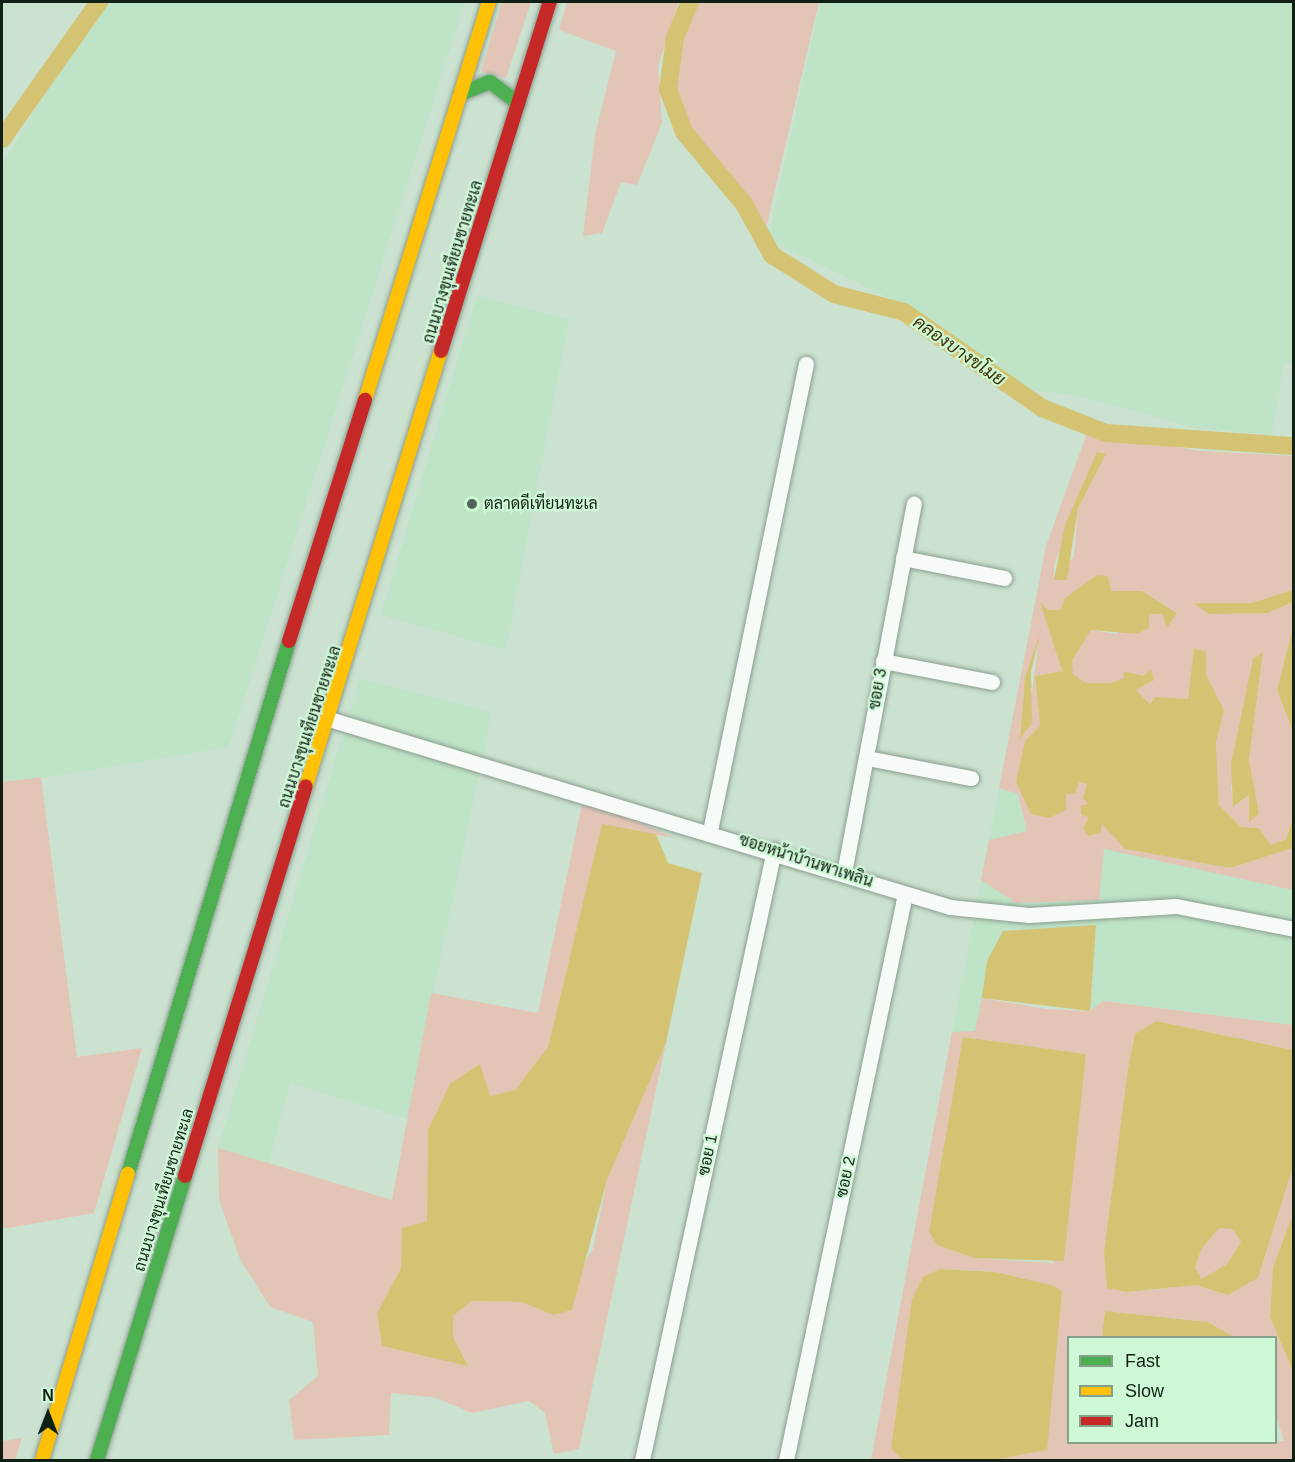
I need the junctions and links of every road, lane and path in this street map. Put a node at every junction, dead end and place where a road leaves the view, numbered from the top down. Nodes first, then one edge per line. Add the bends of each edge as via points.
1 (489, 2) edge
2 (550, 2) edge
3 (460, 94) junction
4 (519, 104) junction
5 (806, 364) dead end
6 (914, 504) dead end
7 (903, 558) junction
8 (1004, 578) dead end
9 (883, 661) junction
10 (992, 682) dead end
11 (329, 719) junction
12 (867, 758) junction
13 (971, 778) dead end
14 (710, 831) junction
15 (774, 850) junction
16 (844, 873) junction
17 (905, 894) junction
18 (1293, 929) edge
19 (42, 1461) edge
20 (97, 1461) edge
21 (642, 1461) edge
22 (786, 1461) edge

1 - 3 main road
2 - 4 main road, ถนนบางขุนเทียนชายทะเล
3 - 4 main road via 490,82 512,94
3 - 19 main road
4 - 11 main road, ถนนบางขุนเทียนชายทะเล
5 - 14 street
6 - 7 street, ซอย 3
7 - 8 street
7 - 9 street, ซอย 3
9 - 10 street
9 - 12 street, ซอย 3
11 - 14 street, ซอยหน้าบ้านพาเพลิน
11 - 20 main road, ถนนบางขุนเทียนชายทะเล
12 - 13 street
12 - 16 street, ซอย 3
14 - 15 street, ซอยหน้าบ้านพาเพลิน
15 - 16 street, ซอยหน้าบ้านพาเพลิน
15 - 21 street, ซอย 1
16 - 17 street, ซอยหน้าบ้านพาเพลิน
17 - 18 street, ซอยหน้าบ้านพาเพลิน via 995,915 1176,906
17 - 22 street, ซอย 2

